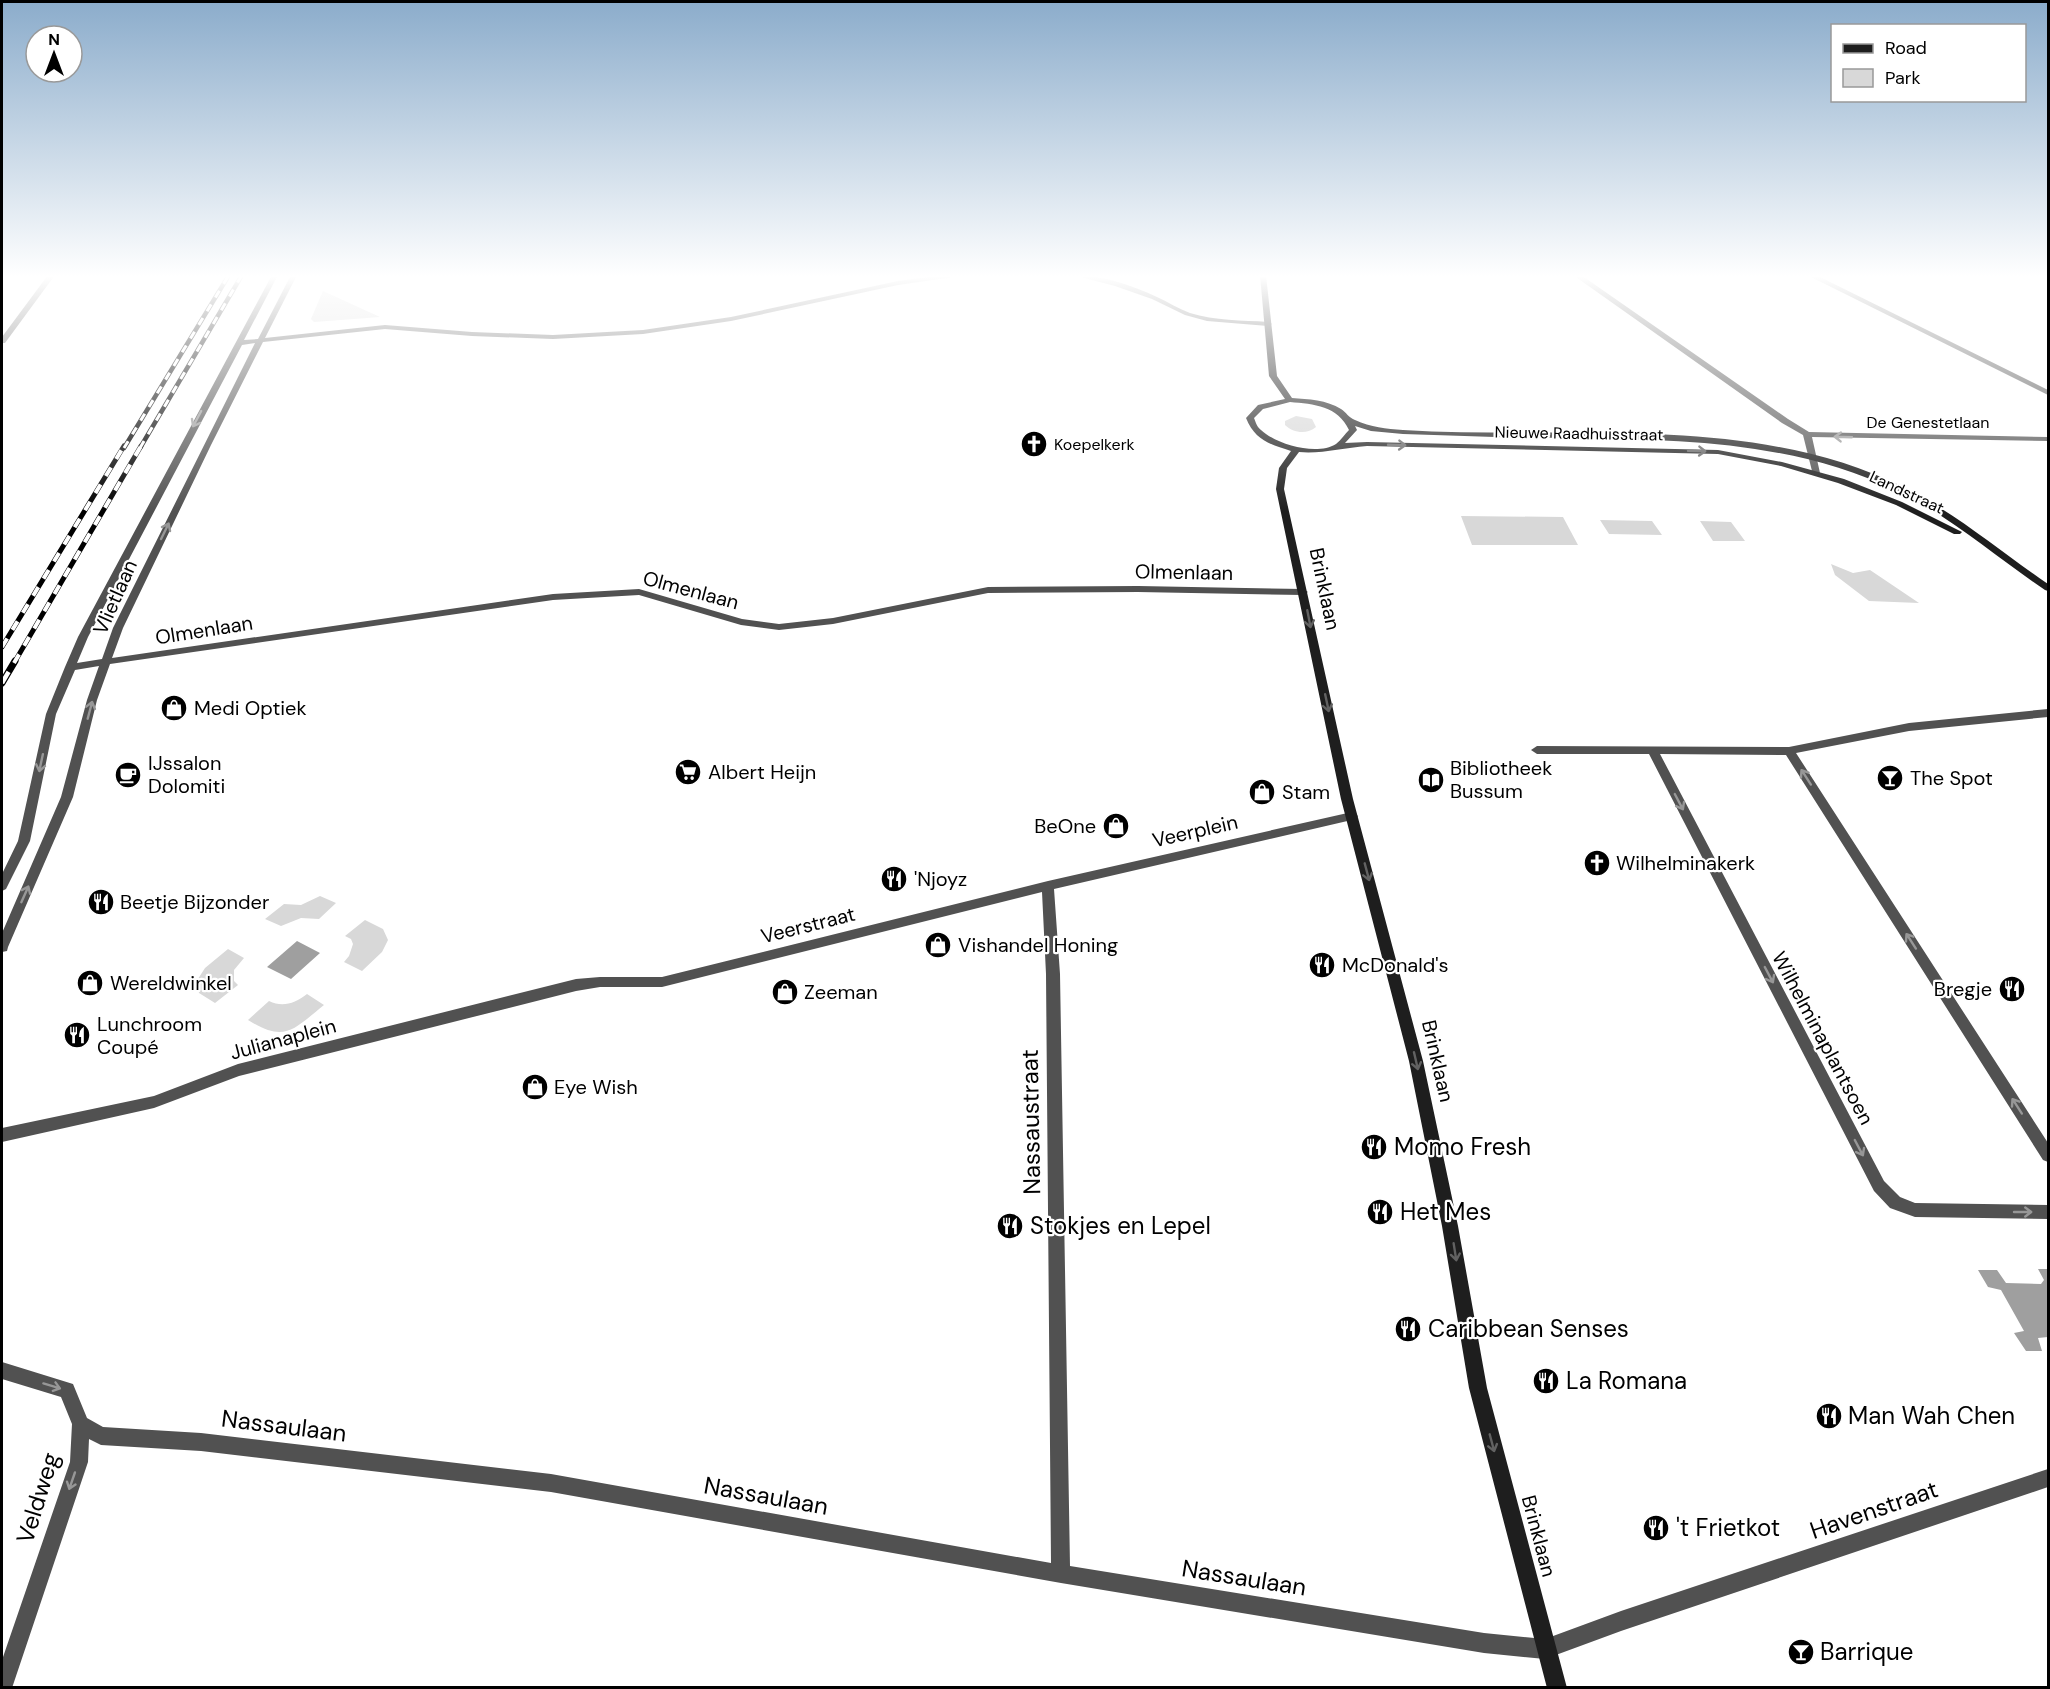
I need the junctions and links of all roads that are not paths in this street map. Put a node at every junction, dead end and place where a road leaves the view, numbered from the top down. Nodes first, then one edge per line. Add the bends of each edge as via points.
1 (231, 354) edge
2 (254, 354) edge
3 (1271, 354) edge
4 (1689, 354) edge
5 (1970, 354) edge
6 (2049, 393) edge
7 (1290, 400) junction
8 (1350, 421) junction
9 (1807, 434) junction
10 (2049, 439) edge
11 (1339, 446) junction
12 (1296, 450) junction
13 (1812, 457) junction
14 (1816, 473) junction
15 (1998, 554) junction
16 (2049, 588) edge
17 (1303, 592) junction
18 (106, 663) junction
19 (70, 667) junction
20 (2049, 713) edge
21 (1537, 750) dead end
22 (1652, 750) junction
23 (1789, 751) junction
24 (1352, 816) junction
25 (1048, 885) junction
26 (2, 886) edge
27 (2, 947) edge
28 (576, 985) joint
29 (2, 1135) edge
30 (2049, 1155) edge
31 (2049, 1212) edge
32 (2, 1371) edge
33 (81, 1424) junction
34 (2049, 1478) edge
35 (1061, 1574) junction
36 (1545, 1649) junction
37 (2, 1688) edge
38 (1557, 1688) edge

1 -> 19 street, Vlietlaan
18 -> 2 street, Vlietlaan via 118,628
3 - 7 street via 1273,376
4 - 9 street
5 - 6 street
7 - 8 street, Nieuwe Raadhuisstraat via 1320,404
7 - 12 street via 1263,406 1250,419 1257,435
8 - 11 street via 1353,430
8 - 13 street, Nieuwe Raadhuisstraat via 1371,429 1402,432 1713,439
10 -> 9 street, De Genestetlaan
9 - 13 street
11 - 12 street, Nieuwe Raadhuisstraat
11 -> 14 street, Nieuwe Raadhuisstraat via 1718,452 1770,459
12 - 17 street, Brinklaan via 1283,468 1280,489
13 - 14 street
13 - 15 street, Landstraat via 1900,489
14 - 15 street, Landstraat via 1907,506
15 - 16 street, Landstraat
17 - 18 street, Olmenlaan via 988,590 833,621 779,627 741,622 639,591 553,597
17 -> 24 street, Brinklaan
18 - 19 street, Olmenlaan
27 -> 18 street, Vlietlaan via 67,797 92,700
19 -> 26 street, Vlietlaan via 51,714 24,841
20 - 23 street via 1909,727
21 - 22 street
22 - 23 street
22 -> 31 street, Wilhelminaplantsoen via 1879,1186 1895,1203 1915,1210
30 -> 23 street
24 - 25 street, Veerplein
24 -> 36 street, Brinklaan via 1416,1061 1478,1388
25 - 28 street, Veerstraat via 662,982
25 - 35 street, Nassaustraat via 1053,986
28 - 29 street, Julianaplein via 238,1070 154,1102
32 -> 33 street via 67,1390
33 - 35 street, Nassaulaan via 101,1436 201,1442 551,1483
33 -> 37 street, Veldweg via 79,1462
34 - 36 street, Havenstraat
35 - 36 street, Nassaulaan via 1472,1641
36 - 38 street, Brinklaan

